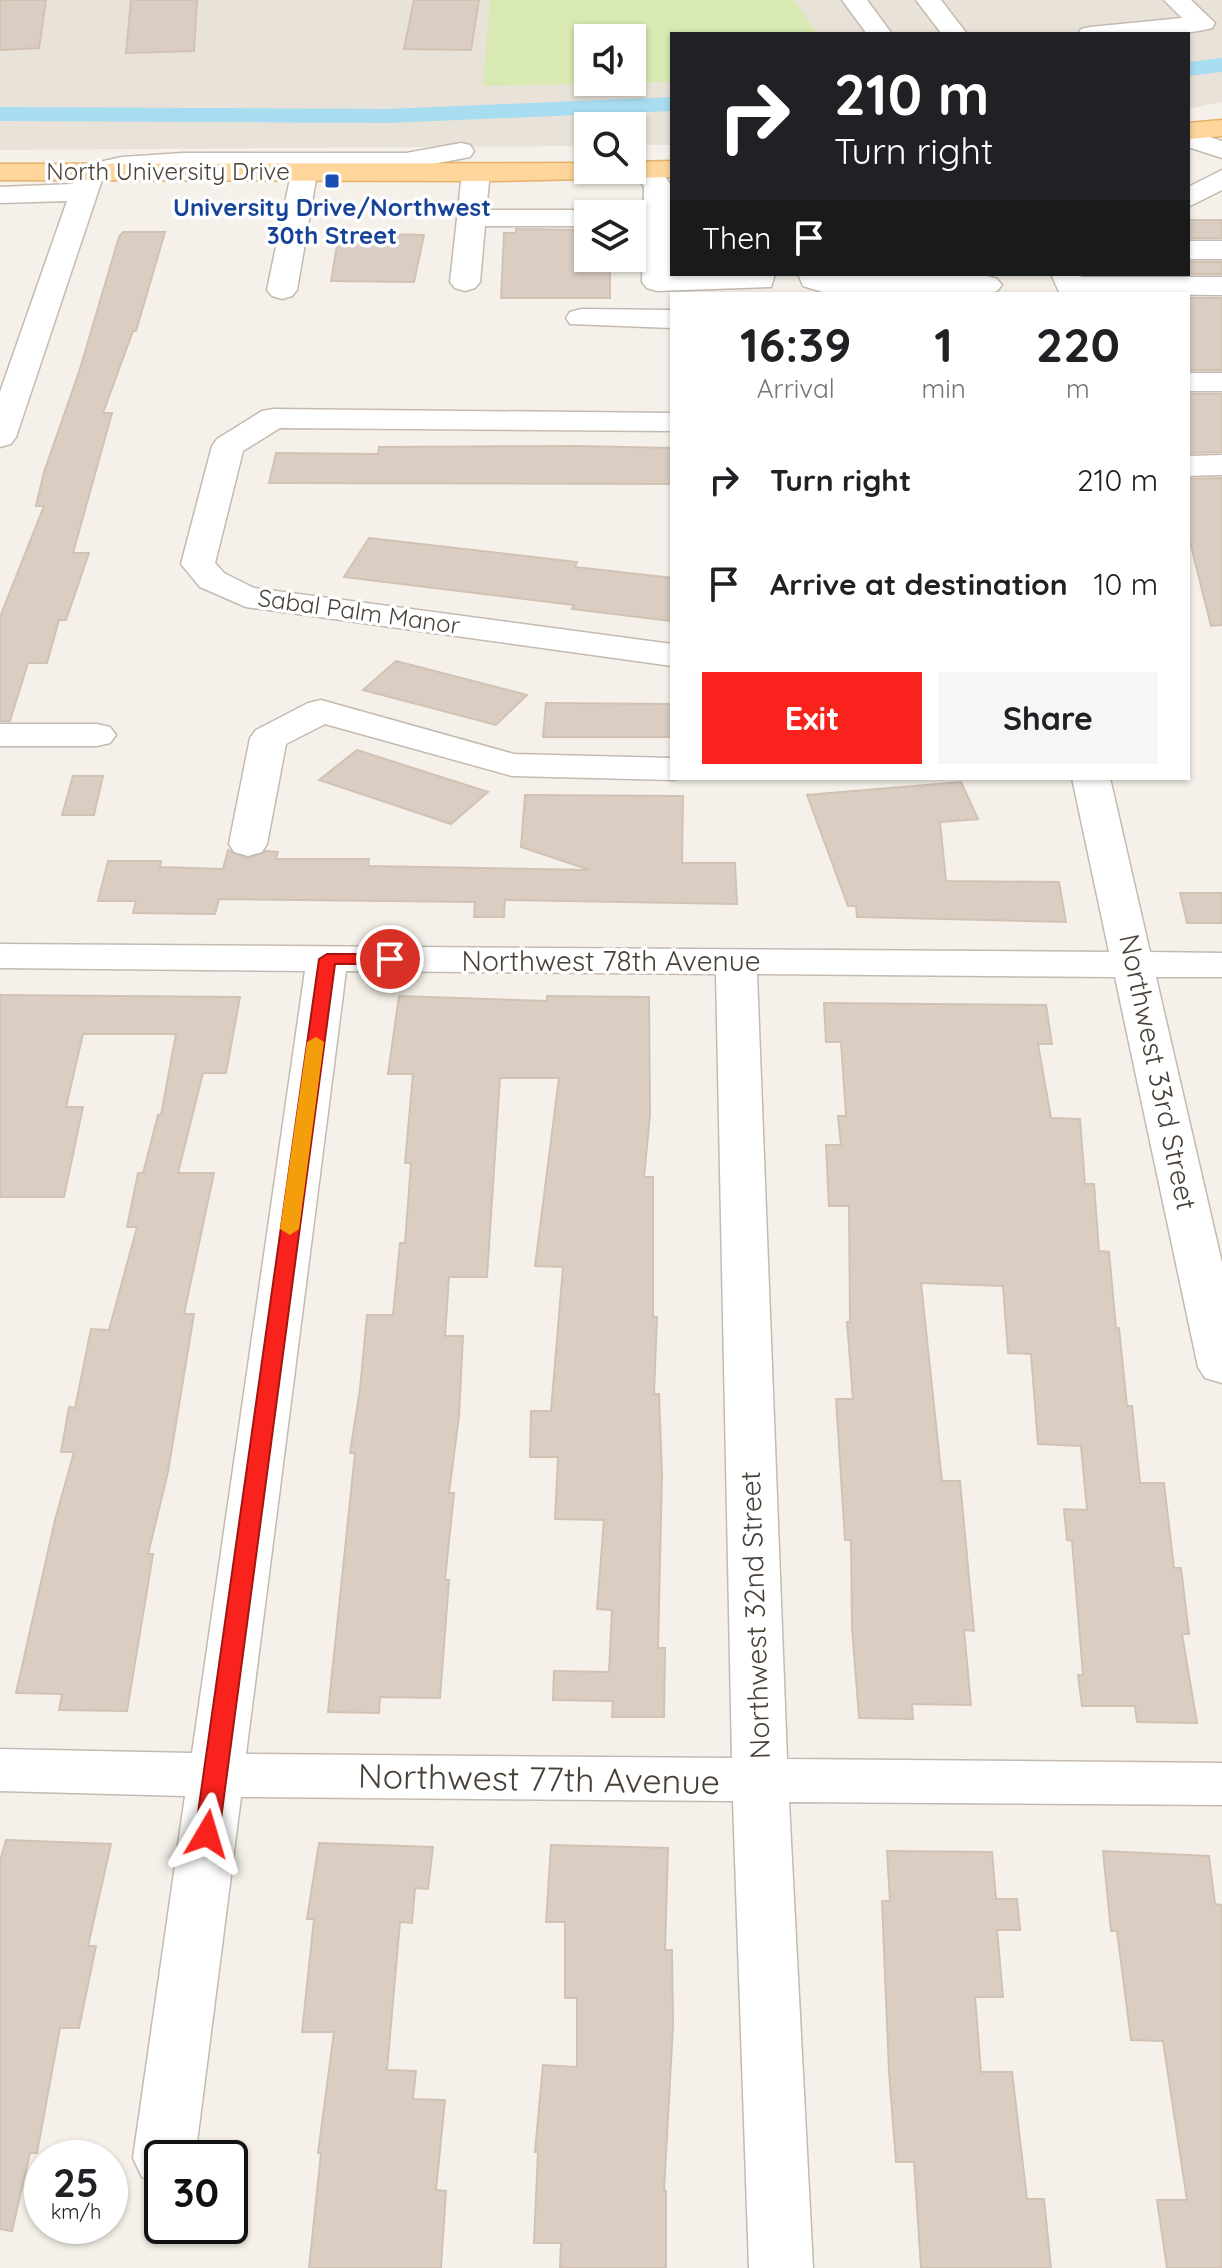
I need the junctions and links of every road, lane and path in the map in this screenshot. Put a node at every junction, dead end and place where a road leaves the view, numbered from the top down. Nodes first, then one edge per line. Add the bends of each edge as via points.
1 (838, 0) edge
2 (855, 0) edge
3 (928, 0) edge
4 (1179, 1) edge
5 (1213, 22) edge
6 (861, 32) edge
7 (879, 32) edge
8 (953, 32) edge
9 (1110, 32) edge
10 (1222, 106) edge
11 (1190, 109) edge
12 (1222, 128) edge
13 (1190, 131) edge
14 (1190, 139) edge
15 (670, 149) edge
16 (0, 150) edge
17 (1222, 150) edge
18 (66, 151) junction
19 (574, 151) edge
20 (0, 162) edge
21 (469, 162) junction
22 (650, 163) edge
23 (0, 172) edge
24 (303, 173) junction
25 (1222, 178) edge
26 (87, 182) junction
27 (0, 195) edge
28 (1190, 198) edge
29 (1222, 207) edge
30 (1190, 208) edge
31 (665, 214) edge
32 (471, 218) junction
33 (574, 218) edge
34 (1190, 250) edge
35 (1222, 250) edge
36 (761, 276) edge
37 (812, 276) edge
38 (1066, 276) edge
39 (465, 282) dead end
40 (986, 284) edge
41 (1222, 286) edge
42 (282, 290) dead end
43 (1190, 314) edge
44 (1222, 314) edge
45 (581, 318) dead end
46 (670, 319) edge
47 (1190, 382) edge
48 (1222, 382) edge
49 (670, 422) edge
50 (0, 437) edge
51 (1222, 465) edge
52 (1190, 466) edge
53 (670, 655) edge
54 (0, 735) edge
55 (97, 735) dead end
56 (670, 769) edge
57 (1091, 780) edge
58 (248, 844) dead end
59 (0, 956) edge
60 (327, 959) junction
61 (736, 961) junction
62 (1135, 965) junction
63 (1222, 965) edge
64 (1222, 1367) edge
65 (0, 1770) edge
66 (215, 1775) junction
67 (760, 1781) junction
68 (1222, 1784) edge
69 (167, 2140) edge
70 (781, 2268) edge

1 - 6 street
2 - 7 street
3 - 8 street
4 - 5 street
5 - 9 street
10 - 11 main road
12 - 13 main road
14 - 17 street
15 - 22 main road, North University Drive
16 - 18 main road, North University Drive
18 - 20 main road
18 - 21 main road, North University Drive
19 - 21 main road, North University Drive
21 - 22 main road, North University Drive
21 - 24 main road, North University Drive
21 - 26 street via 182,161 122,165
21 - 32 street
22 - 31 street
23 - 26 main road, North University Drive
24 - 26 main road, North University Drive
24 - 42 street
25 - 28 street
26 - 27 street
26 - 50 street
29 - 30 street
31 - 36 street via 657,282 761,281
32 - 33 street
32 - 39 street
34 - 35 street
37 - 40 street via 829,285
38 - 41 street via 1069,286
43 - 44 street
45 - 46 street
47 - 48 street
49 - 53 street, Sabal Palm Manor via 273,418 228,446 198,564 212,580 246,597
51 - 52 street
54 - 55 street
56 - 58 street via 512,765 321,711 269,738
57 - 62 street, Northwest 33rd Street
59 - 60 street, Northwest 78th Avenue
60 - 61 street, Northwest 78th Avenue
60 - 66 street
61 - 62 street, Northwest 78th Avenue
61 - 67 street, Northwest 32nd Street
62 - 63 street, Northwest 78th Avenue
62 - 64 street, Northwest 33rd Street
65 - 66 street, Northwest 77th Avenue
66 - 67 street, Northwest 77th Avenue
66 - 69 street
67 - 68 street, Northwest 77th Avenue
67 - 70 street, Northwest 32nd Street

